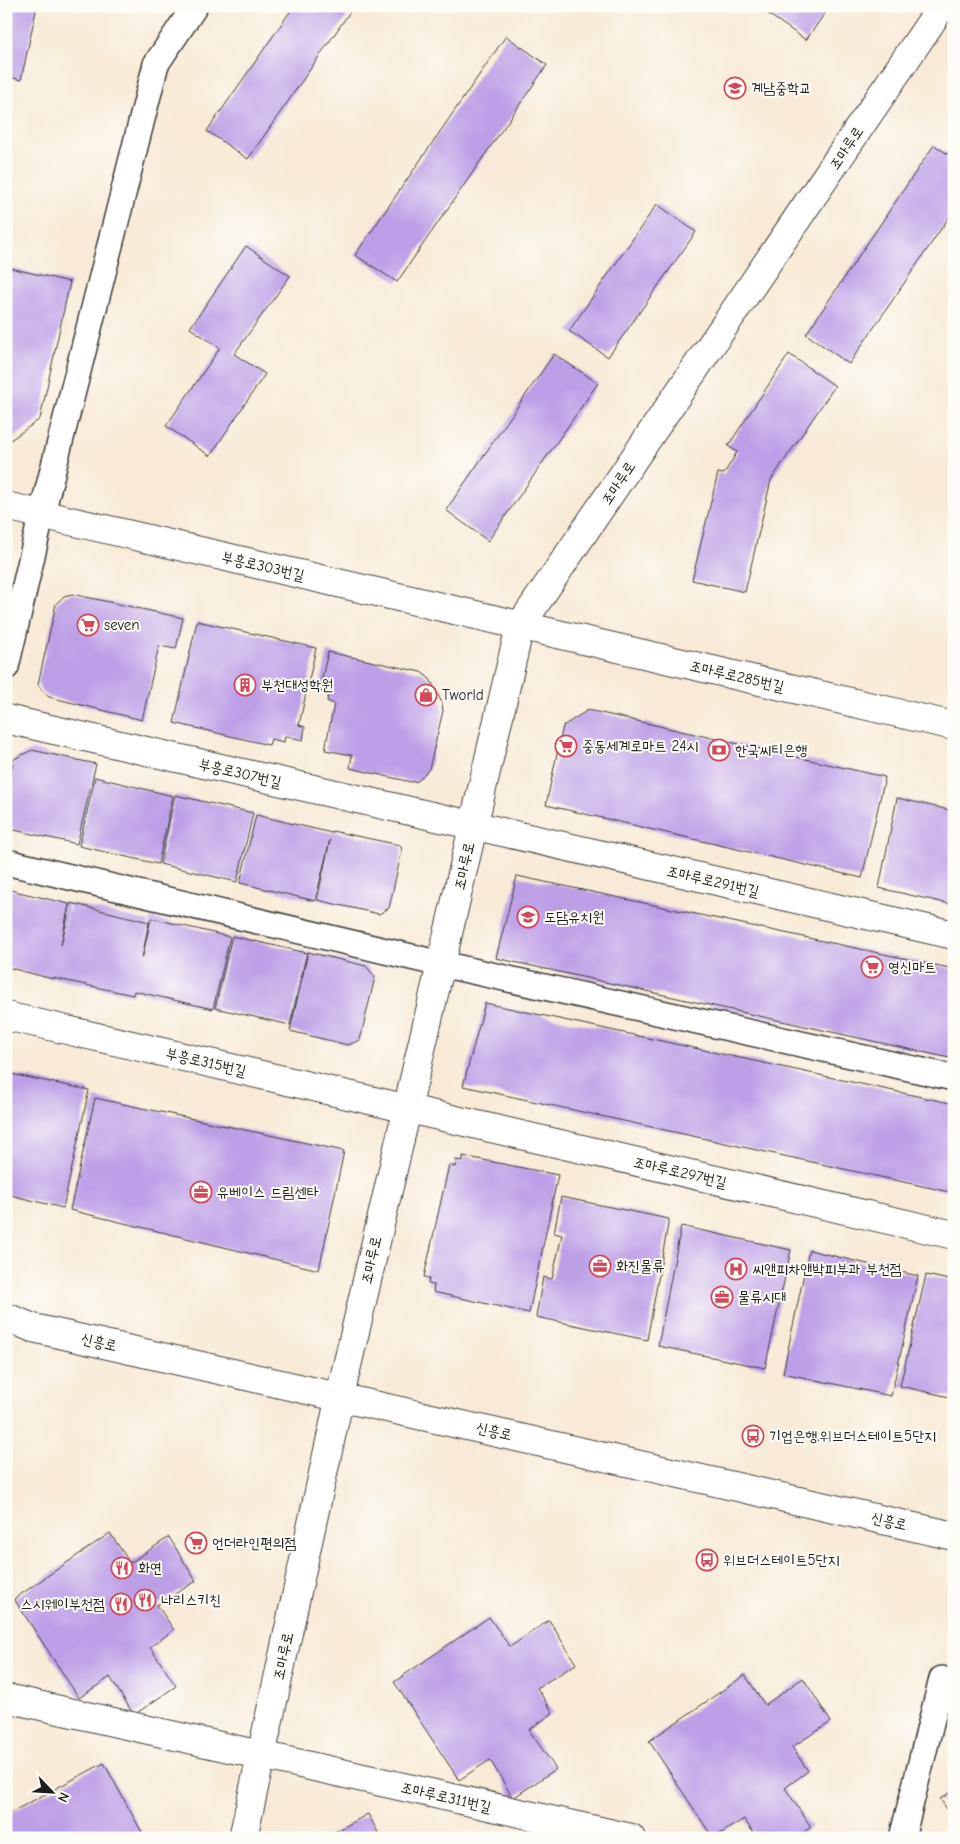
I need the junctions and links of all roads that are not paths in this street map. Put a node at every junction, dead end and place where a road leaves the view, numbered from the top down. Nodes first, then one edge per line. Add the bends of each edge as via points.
1 (195, 6) edge
2 (942, 6) edge
3 (6, 506) edge
4 (42, 513) junction
5 (520, 626) junction
6 (6, 667) edge
7 (6, 719) edge
8 (954, 726) edge
9 (473, 826) junction
10 (6, 862) edge
11 (954, 935) edge
12 (441, 964) junction
13 (6, 1016) edge
14 (954, 1078) edge
15 (407, 1108) junction
16 (954, 1235) edge
17 (6, 1307) edge
18 (6, 1317) edge
19 (6, 1327) edge
20 (33, 1328) junction
21 (6, 1336) edge
22 (340, 1396) junction
23 (954, 1536) edge
24 (942, 1679) dead end
25 (6, 1698) edge
26 (261, 1755) junction
27 (243, 1838) edge
28 (631, 1838) edge
29 (902, 1838) edge

1 - 4 street via 156,64
2 - 5 street, 조마루로
3 - 4 street, 부흥로303번길
4 - 5 street, 부흥로303번길
4 - 6 street
5 - 8 street, 조마루로285번길
5 - 9 street, 조마루로
7 - 9 street, 부흥로307번길
9 - 11 street, 조마루로291번길
9 - 12 street, 조마루로
10 - 12 street
12 - 14 street
12 - 15 street, 조마루로
13 - 15 street, 부흥로315번길
15 - 16 street, 조마루로297번길
15 - 22 street, 조마루로
17 - 20 street, 신흥로
18 - 20 street, 신흥로
19 - 20 street, 신흥로
20 - 21 street, 신흥로
20 - 22 street, 신흥로
22 - 23 street, 신흥로
22 - 26 street, 조마루로
24 - 29 street
25 - 26 street, 조마루로311번길
26 - 27 street, 조마루로
26 - 28 street, 조마루로311번길

